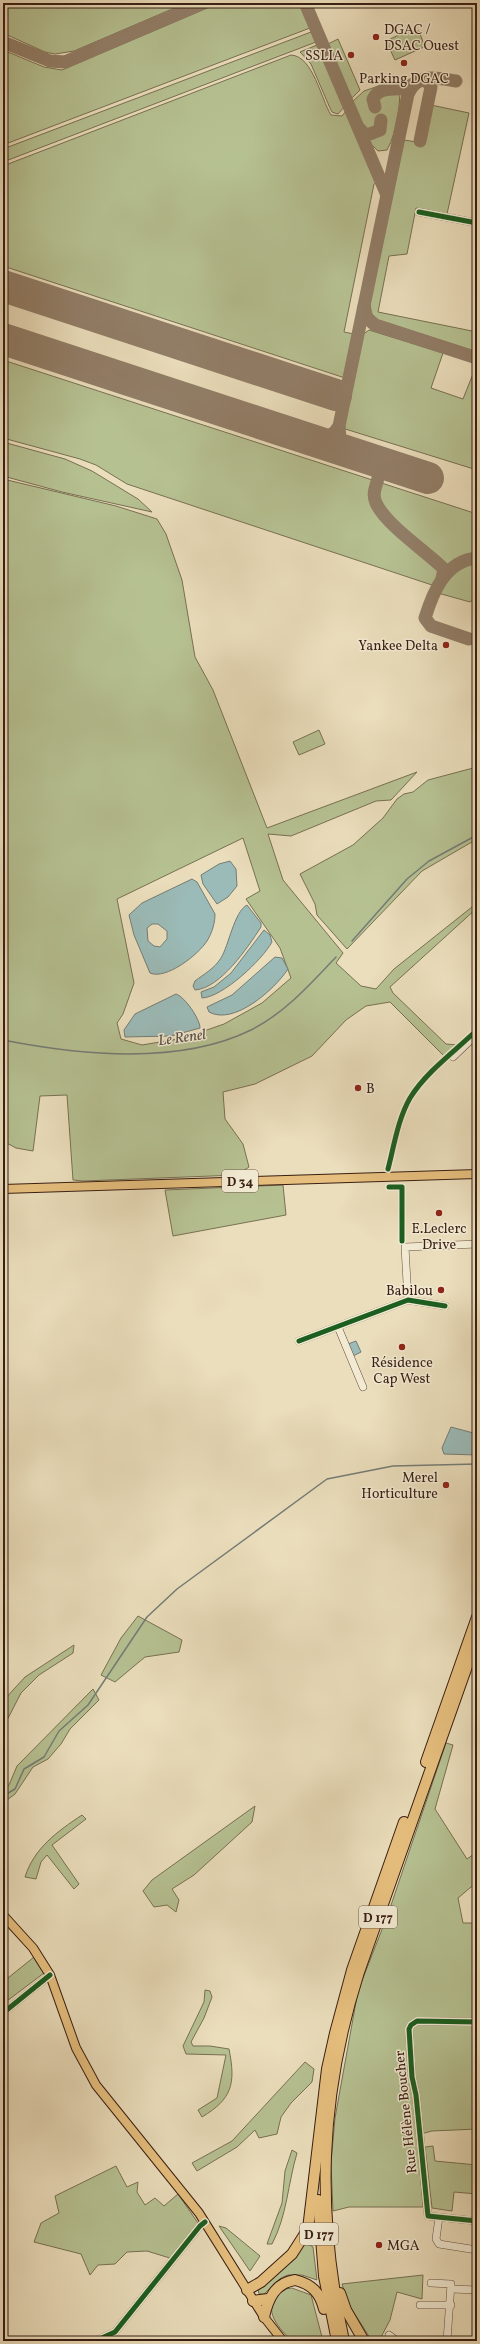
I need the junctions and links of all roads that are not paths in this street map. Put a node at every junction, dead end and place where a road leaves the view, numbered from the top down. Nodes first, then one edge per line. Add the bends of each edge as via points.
1 (419, 212) dead end
2 (477, 223) edge
3 (477, 1034) edge
4 (453, 1057) dead end
5 (477, 1174) edge
6 (3, 1189) edge
7 (477, 1244) edge
8 (408, 1300) junction
9 (445, 1306) dead end
10 (338, 1327) junction
11 (299, 1341) dead end
12 (363, 1387) dead end
13 (477, 1617) edge
14 (477, 1638) edge
15 (3, 1915) edge
16 (50, 1975) junction
17 (3, 2013) edge
18 (477, 2022) edge
19 (320, 2126) junction
20 (325, 2206) junction
21 (439, 2217) junction
22 (477, 2221) edge
23 (205, 2222) junction
24 (477, 2250) edge
25 (431, 2283) dead end
26 (452, 2289) junction
27 (247, 2290) junction
28 (477, 2290) edge
29 (268, 2300) junction
30 (254, 2301) junction
31 (420, 2304) dead end
32 (451, 2305) junction
33 (264, 2317) junction
34 (389, 2335) dead end
35 (95, 2341) edge
36 (283, 2341) edge
37 (333, 2341) edge
38 (337, 2341) edge
39 (344, 2341) edge
40 (364, 2341) edge
41 (397, 2341) edge
42 (447, 2341) edge

1 - 2 street
3 - 4 street
5 - 6 main road, D 34
7 - 8 street via 405,1247
8 - 9 street
8 - 10 street
10 - 11 street
10 - 12 street
13 - 19 highway, D 177 via 352,1970 327,2069
14 - 20 highway, D 177 via 350,2001 334,2068 326,2126
15 - 16 main road via 33,1948
16 - 17 street
16 - 23 main road via 76,2048 96,2085
18 - 21 street, Rue Hélène Boucher via 417,2021 411,2024 409,2029 428,2216
19 - 27 highway via 312,2210 305,2235 292,2254 261,2282
19 - 38 highway, D 177 via 318,2224 325,2283
20 - 39 highway, D 177 via 331,2275
20 - 40 highway via 340,2297
21 - 22 street
21 - 24 street via 436,2239 439,2244
23 - 27 main road
23 - 35 street via 115,2332
25 - 26 street via 451,2284
26 - 28 street
26 - 32 street
27 - 30 main road
29 - 30 highway
29 - 33 highway
29 - 37 highway via 280,2285 288,2281 296,2280 312,2286 322,2300
30 - 33 main road
31 - 32 street
32 - 42 street
33 - 36 main road
34 - 41 street

